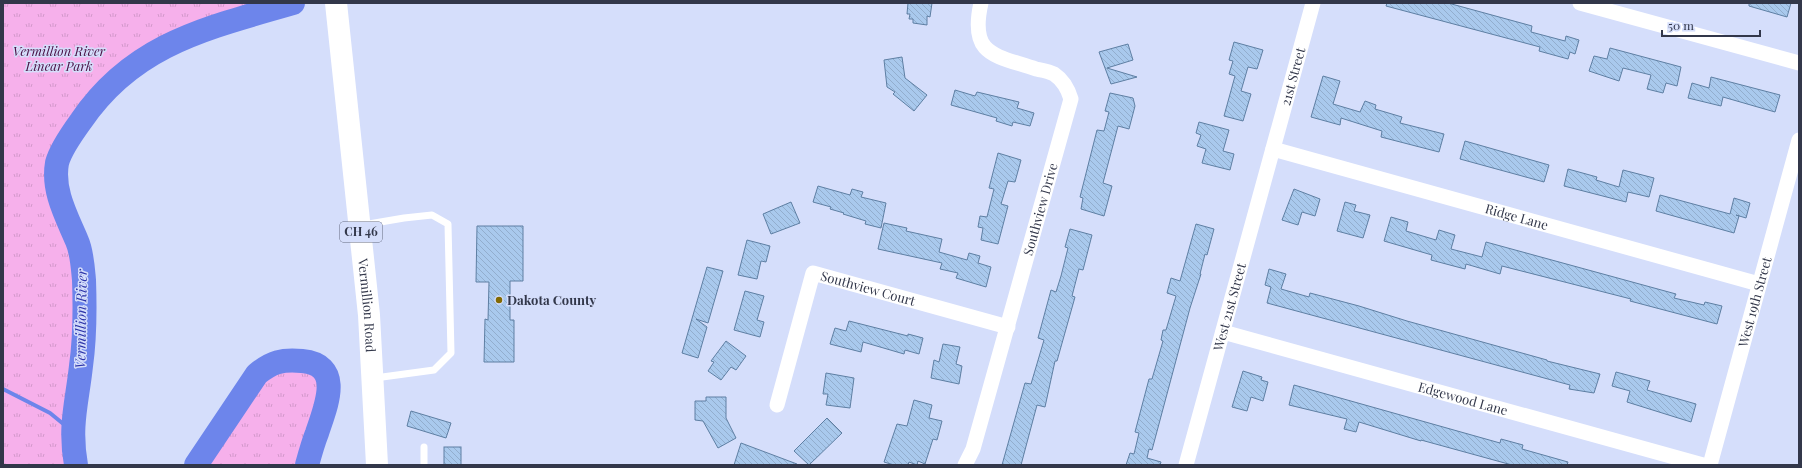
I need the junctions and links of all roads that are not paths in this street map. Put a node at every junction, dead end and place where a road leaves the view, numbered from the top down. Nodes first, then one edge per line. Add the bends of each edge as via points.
1 (336, 3) edge
2 (981, 3) edge
3 (1313, 3) edge
4 (1580, 3) edge
5 (1799, 63) edge
6 (1799, 140) edge
7 (1273, 149) junction
8 (360, 226) junction
9 (1760, 284) junction
10 (1008, 327) junction
11 (1223, 332) junction
12 (373, 378) junction
13 (777, 405) dead end
14 (424, 446) dead end
15 (377, 465) edge
16 (424, 465) edge
17 (965, 465) edge
18 (1186, 465) edge
19 (1703, 465) edge
20 (1710, 465) edge

1 - 8 main road, Vermillion Road / CH 46
2 - 10 street, Southview Drive via 977,19 980,40 990,54 1054,74 1066,86 1071,99
3 - 7 street, 21st Street
4 - 5 street
6 - 9 street, West 19th Street
7 - 9 street, Ridge Lane
7 - 11 street, West 21st Street
8 - 12 main road, Vermillion Road / CH 46
8 - 12 lane via 432,215 448,224 451,353 434,370
9 - 20 street, West 19th Street
10 - 13 street, Southview Court via 813,273
10 - 17 street, Southview Drive via 974,449
11 - 18 street, West 21st Street
11 - 19 street, Edgewood Lane
12 - 15 main road, Vermillion Road / CH 46
14 - 16 lane

